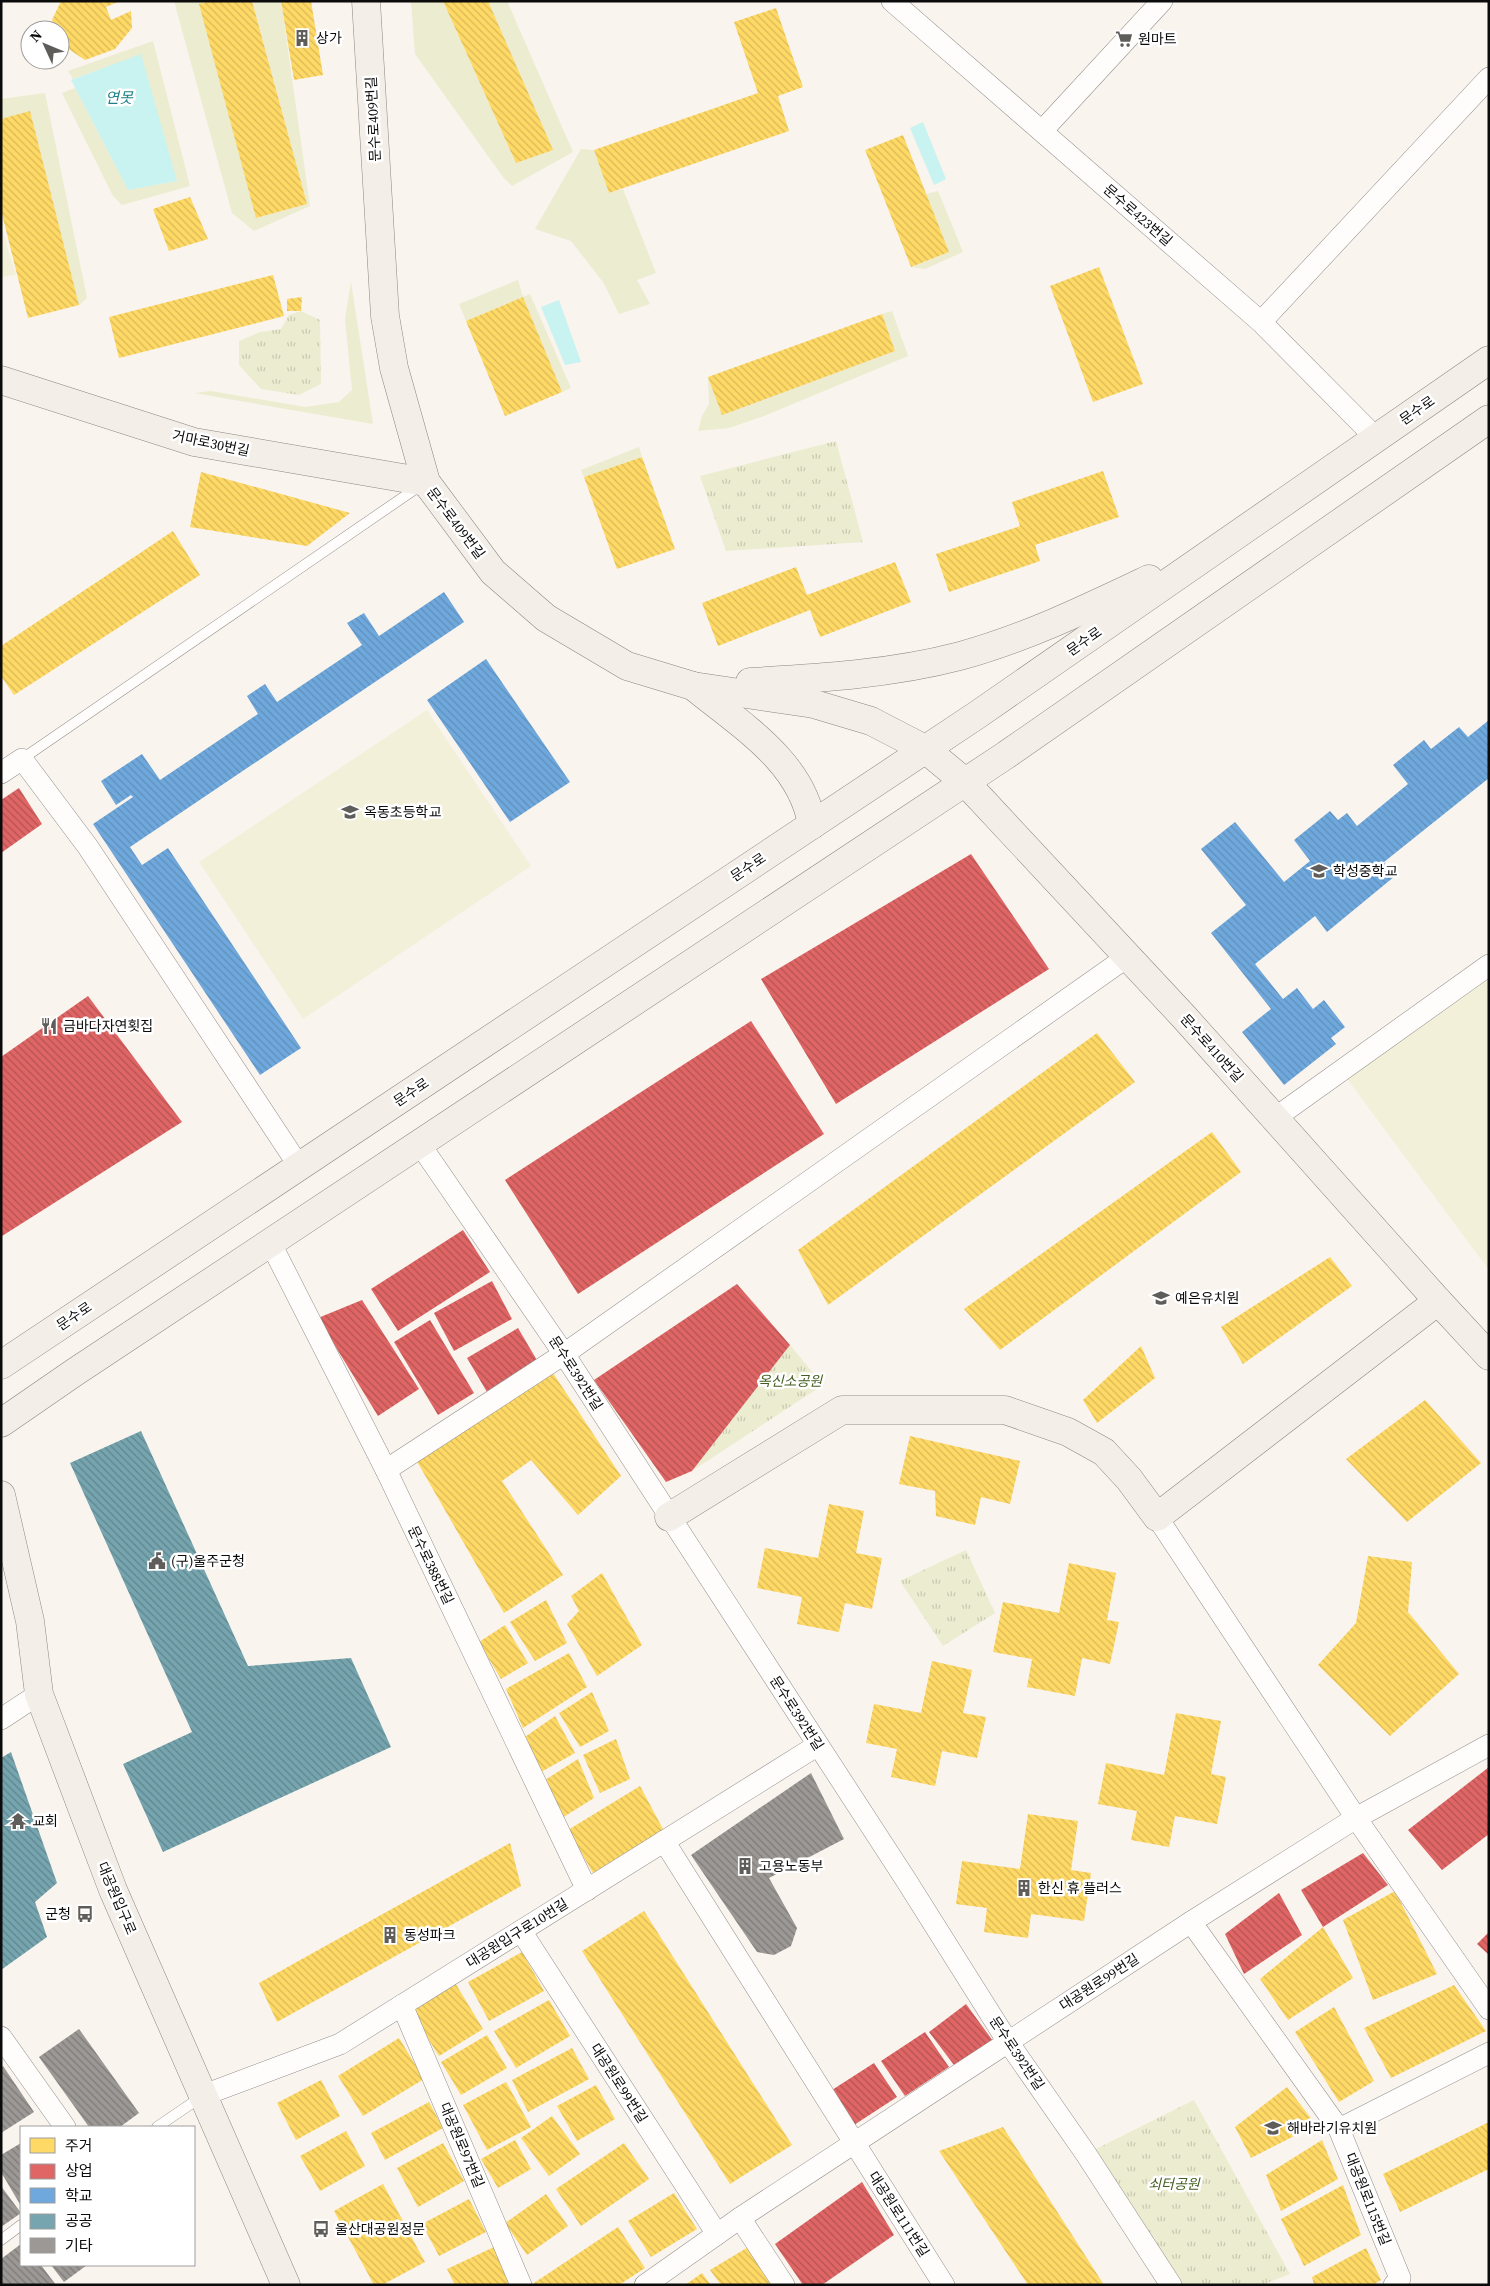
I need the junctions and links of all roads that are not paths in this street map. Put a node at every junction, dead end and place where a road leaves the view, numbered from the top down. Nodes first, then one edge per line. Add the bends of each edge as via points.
1 (366, 1) edge
2 (892, 1) edge
3 (1162, 1) edge
4 (1489, 78) edge
5 (1042, 132) junction
6 (1262, 322) junction
7 (1489, 360) edge
8 (1, 380) edge
9 (1486, 426) edge
10 (1376, 438) junction
11 (426, 482) junction
12 (1219, 547) junction
13 (693, 686) junction
14 (926, 749) junction
15 (22, 759) junction
16 (1, 773) edge
17 (965, 782) junction
18 (812, 825) junction
19 (1127, 957) junction
20 (1489, 965) edge
21 (1275, 1118) junction
22 (419, 1144) junction
23 (299, 1166) junction
24 (270, 1242) junction
25 (1438, 1302) junction
26 (1461, 1327) junction
27 (1489, 1331) edge
28 (564, 1354) junction
29 (1489, 1356) edge
30 (2, 1364) edge
31 (1, 1423) edge
32 (386, 1470) junction
33 (1, 1495) edge
34 (669, 1517) junction
35 (1157, 1517) junction
36 (39, 1694) junction
37 (1, 1719) edge
38 (818, 1745) junction
39 (1489, 1745) edge
40 (1356, 1818) junction
41 (664, 1841) junction
42 (587, 1890) junction
43 (1191, 1922) junction
44 (521, 1931) junction
45 (402, 2005) junction
46 (1489, 2009) edge
47 (1, 2037) edge
48 (1008, 2042) junction
49 (1489, 2053) edge
50 (204, 2095) junction
51 (63, 2126) edge
52 (158, 2126) edge
53 (1338, 2129) junction
54 (854, 2144) junction
55 (740, 2218) junction
56 (20, 2226) edge
57 (717, 2234) junction
58 (1, 2240) edge
59 (286, 2285) edge
60 (521, 2285) edge
61 (645, 2285) edge
62 (784, 2285) edge
63 (944, 2285) edge
64 (1171, 2285) edge
65 (1394, 2285) edge

1 - 11 street, 문수로409번길 via 384,316 394,368
2 - 5 street, 문수로423번길
3 - 5 street
4 - 6 street
5 - 6 street, 문수로423번길
6 - 10 street, 문수로423번길
7 - 10 street, 문수로
8 - 11 street, 거마로30번길 via 194,442
9 - 17 street
10 - 12 street, 문수로
11 - 13 street, 문수로409번길 via 493,572 546,618 627,666
11 - 15 lane
12 - 13 street via 1017,638 960,656 852,676
12 - 14 street, 문수로
13 - 14 street, 문수로409번길 via 814,704 871,721
13 - 18 street via 764,744 788,769 806,797
14 - 17 street, 문수로410번길
14 - 18 street, 문수로
15 - 16 street
15 - 23 street via 88,847
17 - 19 street, 문수로410번길
17 - 22 street
18 - 23 street, 문수로
19 - 21 street, 문수로410번길
19 - 28 street
20 - 21 street
21 - 25 street, 문수로410번길
22 - 24 street
22 - 28 street, 문수로392번길
23 - 30 street, 문수로
24 - 31 street
24 - 32 street, 문수로388번길
25 - 26 street, 문수로410번길
25 - 35 street
26 - 27 street
26 - 29 street, 문수로410번길
28 - 32 street
28 - 34 street, 문수로392번길
32 - 42 street, 문수로388번길
33 - 36 street, 대공원입구로 via 30,1621
34 - 35 street via 842,1410 1005,1410 1068,1432 1104,1452
34 - 38 street, 문수로392번길
35 - 40 street
36 - 37 street
36 - 50 street, 대공원입구로 via 113,1890
38 - 41 street, 대공원입구로10번길
38 - 48 street, 문수로392번길
39 - 40 street, 대공원로99번길
40 - 43 street, 대공원로99번길
40 - 46 street
41 - 42 street, 대공원입구로10번길
41 - 54 street, 대공원로111번길
42 - 44 street, 대공원입구로10번길
43 - 48 street, 대공원로99번길
43 - 53 street
44 - 45 street, 대공원입구로10번길
44 - 57 street, 대공원로99번길
45 - 50 street, 대공원입구로10번길 via 340,2044
45 - 60 street, 대공원로97번길
47 - 51 street
48 - 54 street, 대공원로99번길
48 - 64 street, 문수로392번길
49 - 53 street
50 - 52 lane
50 - 59 street, 대공원입구로
53 - 65 street, 대공원로115번길 via 1400,2278
54 - 55 street, 대공원로99번길
54 - 63 street, 대공원로111번길
55 - 57 street, 대공원로99번길
55 - 62 street
56 - 58 lane
57 - 61 street, 대공원로99번길

